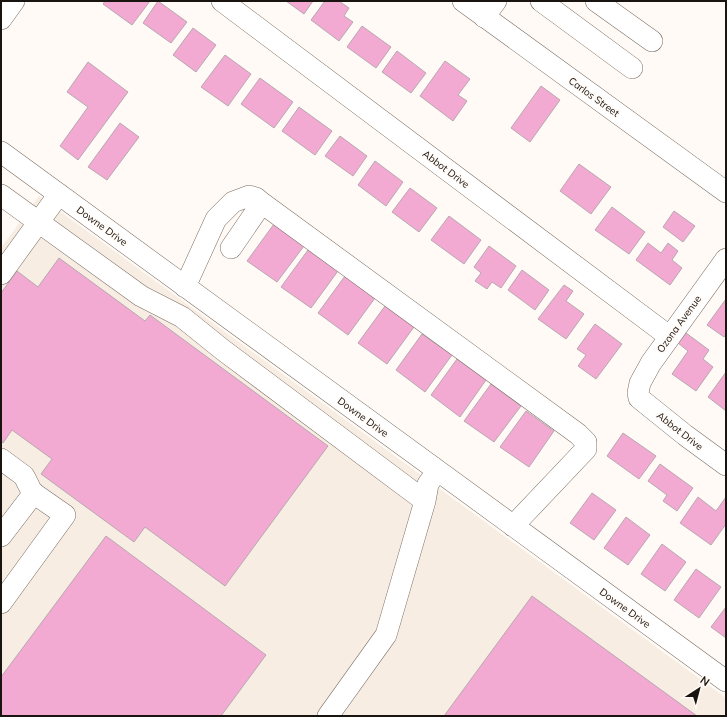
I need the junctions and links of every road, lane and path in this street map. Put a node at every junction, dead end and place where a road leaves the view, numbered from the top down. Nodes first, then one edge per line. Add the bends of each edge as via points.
1 (14, 1) edge
2 (222, 1) edge
3 (462, 1) edge
4 (541, 1) edge
5 (596, 1) edge
6 (490, 9) edge
7 (1, 19) edge
8 (652, 41) dead end
9 (632, 68) dead end
10 (1, 152) edge
11 (726, 192) edge
12 (59, 194) junction
13 (3, 200) edge
14 (262, 203) junction
15 (40, 222) junction
16 (231, 248) dead end
17 (726, 259) edge
18 (1, 274) edge
19 (185, 286) junction
20 (670, 336) junction
21 (638, 393) joint
22 (3, 464) edge
23 (726, 465) edge
24 (437, 471) junction
25 (34, 493) junction
26 (425, 501) junction
27 (513, 526) junction
28 (1, 536) edge
29 (1, 603) edge
30 (726, 681) edge
31 (328, 716) edge

1 - 7 street
2 - 20 street, Abbot Drive
3 - 6 street, Carlos Street
4 - 9 street
5 - 8 street
6 - 11 street, Carlos Street
10 - 12 street, Downe Drive
12 - 15 street
12 - 19 street, Downe Drive
13 - 15 street
14 - 16 street
14 - 19 street via 250,196 233,202 216,219
14 - 27 street via 586,442 586,449
15 - 18 street
15 - 26 street via 142,296 182,317
17 - 20 street, Ozona Avenue
19 - 24 street, Downe Drive
20 - 21 street, Ozona Avenue via 651,363 640,383
21 - 23 street, Abbot Drive via 639,398
22 - 25 street via 24,476
24 - 26 street via 428,484
24 - 27 street, Downe Drive
25 - 28 street
25 - 29 street via 65,515
26 - 31 street via 386,635
27 - 30 street, Downe Drive

